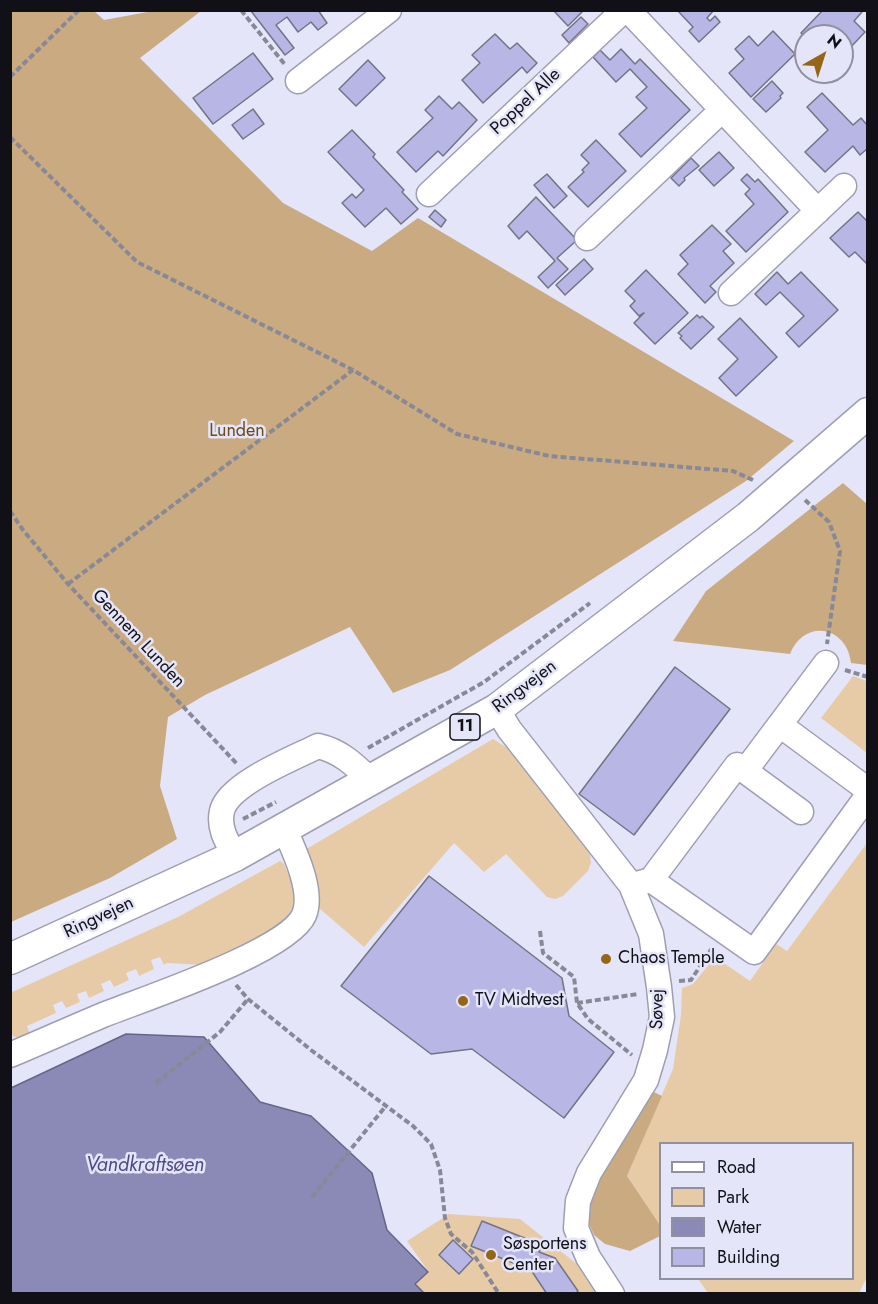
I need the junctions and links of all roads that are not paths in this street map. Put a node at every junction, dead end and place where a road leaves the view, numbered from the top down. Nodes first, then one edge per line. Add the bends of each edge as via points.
1 (389, 10) edge
2 (624, 10) edge
3 (628, 10) edge
4 (298, 81) road end
5 (722, 110) junction
6 (844, 186) dead end
7 (429, 194) dead end
8 (818, 211) junction
9 (587, 238) dead end
10 (731, 293) dead end
11 (867, 413) edge
12 (826, 663) road end
13 (497, 709) junction
14 (780, 725) junction
15 (360, 770) junction
16 (745, 771) junction
17 (867, 790) edge
18 (867, 795) edge
19 (801, 812) dead end
20 (280, 815) junction
21 (229, 844) junction
22 (641, 883) junction
23 (10, 959) edge
24 (10, 1055) edge
25 (612, 1293) edge

1 - 4 street
2 - 7 street, Poppel Alle
3 - 5 street
5 - 8 street
5 - 9 street
6 - 8 street
8 - 10 street
11 - 13 main road, Ringvejen / 11 via 748,517
12 - 14 street
13 - 15 main road, Ringvejen / 11
13 - 22 street, Søvej via 508,729
14 - 16 street
14 - 17 street
15 - 20 main road, Ringvejen / 11
15 - 21 street via 333,750 318,746 253,780 232,794 222,811
16 - 19 street
16 - 22 street via 737,765
18 - 22 street via 754,952
20 - 21 main road, Ringvejen / 11
20 - 24 street via 305,882 307,903 294,930 223,968
21 - 23 main road, Ringvejen / 11
22 - 25 street, Søvej via 662,1017 646,1080 589,1173 578,1201 576,1228 588,1257

